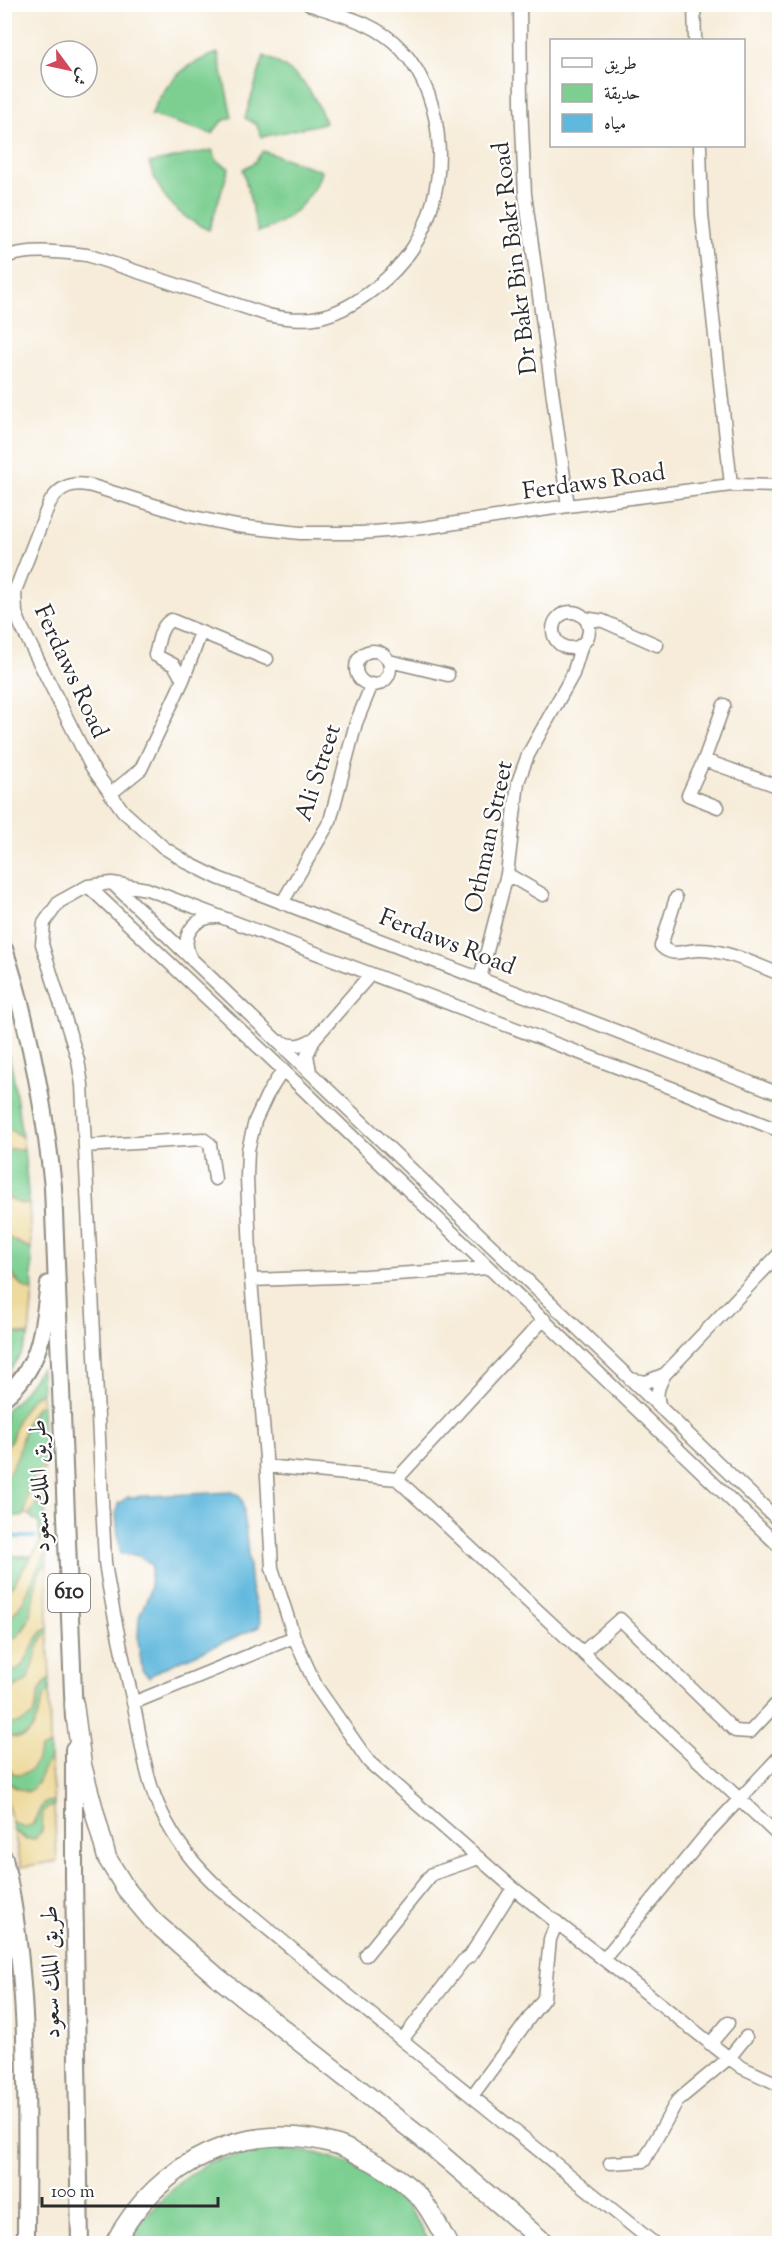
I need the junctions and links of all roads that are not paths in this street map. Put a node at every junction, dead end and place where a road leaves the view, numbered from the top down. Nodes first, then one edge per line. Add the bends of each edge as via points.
1 (308, 4) edge
2 (520, 4) edge
3 (694, 4) edge
4 (695, 39) edge
5 (700, 147) edge
6 (4, 257) edge
7 (731, 485) junction
8 (780, 486) edge
9 (568, 506) junction
10 (584, 618) junction
11 (201, 632) junction
12 (582, 644) junction
13 (657, 645) dead end
14 (267, 659) dead end
15 (389, 662) junction
16 (185, 674) junction
17 (448, 675) dead end
18 (372, 684) junction
19 (724, 705) dead end
20 (704, 760) junction
21 (780, 787) edge
22 (110, 794) junction
23 (718, 807) dead end
24 (507, 874) junction
25 (112, 883) junction
26 (88, 886) junction
27 (543, 895) dead end
28 (676, 898) dead end
29 (282, 903) junction
30 (218, 917) junction
31 (4, 949) edge
32 (190, 957) junction
33 (780, 974) edge
34 (4, 975) edge
35 (370, 975) junction
36 (480, 978) junction
37 (21, 998) junction
38 (315, 1038) junction
39 (278, 1040) junction
40 (283, 1070) junction
41 (310, 1071) junction
42 (780, 1094) edge
43 (780, 1131) edge
44 (85, 1146) junction
45 (403, 1160) junction
46 (390, 1172) junction
47 (215, 1179) dead end
48 (54, 1239) junction
49 (780, 1253) edge
50 (489, 1268) junction
51 (250, 1280) junction
52 (544, 1319) junction
53 (665, 1374) junction
54 (630, 1379) junction
55 (4, 1397) edge
56 (661, 1408) junction
57 (266, 1466) junction
58 (397, 1479) junction
59 (780, 1522) edge
60 (780, 1547) edge
61 (294, 1637) junction
62 (583, 1652) junction
63 (780, 1700) edge
64 (133, 1703) junction
65 (74, 1704) junction
66 (780, 1756) edge
67 (739, 1799) junction
68 (780, 1837) edge
69 (4, 1858) edge
70 (479, 1858) junction
71 (513, 1888) junction
72 (557, 1922) junction
73 (366, 1955) dead end
74 (604, 1959) junction
75 (728, 2023) dead end
76 (746, 2037) dead end
77 (402, 2040) junction
78 (710, 2044) junction
79 (729, 2058) junction
80 (780, 2085) edge
81 (472, 2096) junction
82 (610, 2163) dead end
83 (26, 2244) edge
84 (80, 2244) edge
85 (114, 2244) edge
86 (448, 2244) edge
87 (546, 2244) edge
88 (655, 2244) edge

1 - 6 street via 370,26 386,36 416,68 432,105 439,152 432,207 412,249 377,286 331,314 290,320 87,255 34,251
2 - 9 street, Dr Bakr Bin Bakr Road via 525,194
3 - 4 street
5 - 7 street via 702,215
7 - 8 street, Ferdaws Road
7 - 9 street, Ferdaws Road
9 - 22 street, Ferdaws Road via 423,528 300,533 189,516 81,483 64,488 50,504 14,601 16,613 91,766
10 - 12 street via 588,633
10 - 12 street via 569,612 559,616 554,626 554,637 562,645
10 - 13 street via 603,621
11 - 14 street
11 - 16 street
11 - 16 street via 171,620 161,631 155,655
12 - 24 street, Othman Street via 573,674 528,754 518,782
15 - 17 street
15 - 18 street via 386,678
15 - 18 street via 377,651 366,652 358,660 358,676
16 - 22 street via 141,769
18 - 29 street, Ali Street via 330,821
19 - 20 street
20 - 21 street
20 - 23 street via 688,795
22 - 29 street, Ferdaws Road via 139,827 188,864
24 - 27 street
24 - 36 street, Othman Street
25 - 26 street
25 - 30 street via 147,889
25 - 32 street
26 - 40 street
26 - 44 street via 59,902 44,923 42,934 78,1060
28 - 33 street via 661,946 666,951 676,954 700,950 734,956
29 - 36 street, Ferdaws Road
30 - 32 street via 203,918 192,926 186,942
30 - 35 street
31 - 37 main road, طريق الملك سعود / 610
32 - 39 street
34 - 37 main road
35 - 38 street
35 - 43 street
36 - 42 street, Ferdaws Road
37 - 48 main road, طريق الملك سعود / 610 via 47,1129
38 - 39 street via 296,1046
38 - 41 street via 307,1055
39 - 41 street
40 - 46 street
40 - 51 street via 255,1121 248,1150
41 - 45 street
44 - 47 street via 203,1139 210,1144
44 - 64 street via 105,1562
45 - 46 street
45 - 54 street
46 - 50 street
48 - 55 main road via 41,1343 21,1380
48 - 65 main road, طريق الملك سعود / 610
49 - 53 street
50 - 51 street
50 - 52 street
51 - 57 street
52 - 58 street
52 - 60 street
53 - 54 street via 646,1382
53 - 56 street via 657,1391
54 - 56 street
56 - 59 street
57 - 58 street
57 - 61 street via 272,1568
58 - 62 street
61 - 64 street
61 - 70 street via 316,1686 369,1762
62 - 63 street via 620,1619 735,1731 750,1732
62 - 67 street
64 - 77 street via 160,1811 196,1866
65 - 84 main road, طريق الملك سعود / 610
65 - 87 highway via 82,1765 107,1858 152,1920
66 - 67 street
67 - 68 street
67 - 74 street
69 - 83 main road, طريق الملك سعود via 26,2042
70 - 71 street
70 - 73 street via 432,1874
71 - 72 street
71 - 77 street via 470,1956
72 - 74 street
72 - 81 street via 550,1939 544,1998
74 - 78 street
75 - 78 street
76 - 79 street
77 - 81 street
78 - 79 street
79 - 80 street
79 - 82 street via 677,2101 644,2161
81 - 88 street
85 - 86 highway via 139,2206 168,2176 201,2156 249,2139 296,2138 339,2145 381,2166 422,2199

